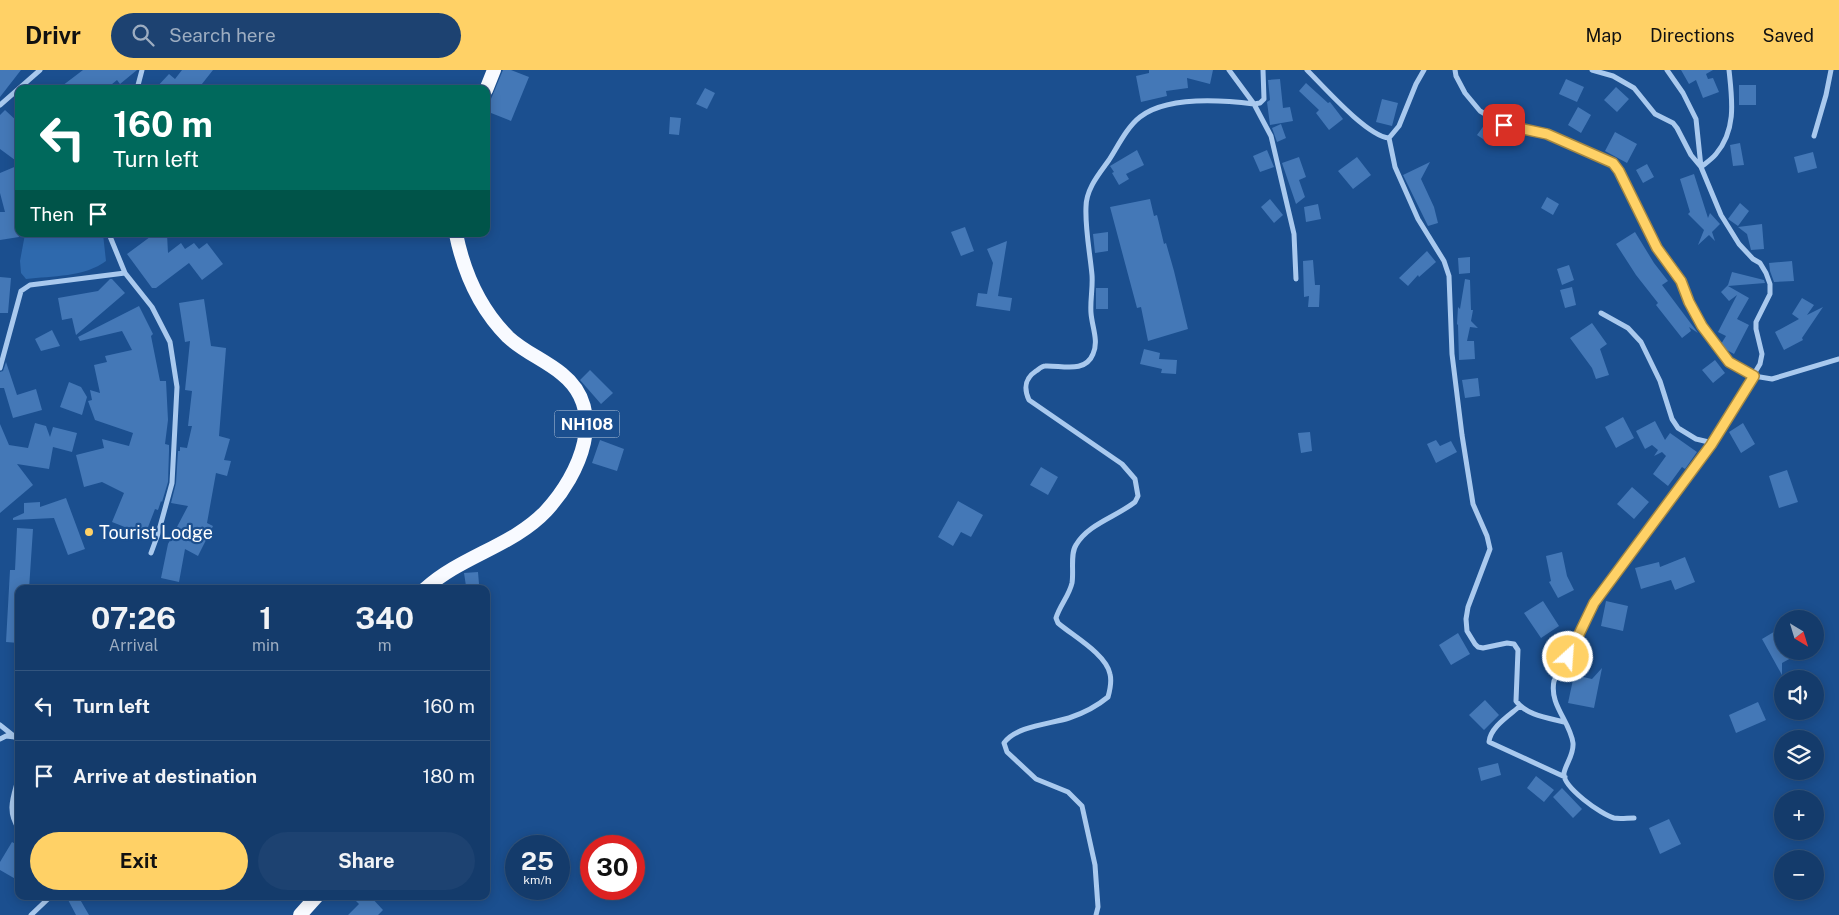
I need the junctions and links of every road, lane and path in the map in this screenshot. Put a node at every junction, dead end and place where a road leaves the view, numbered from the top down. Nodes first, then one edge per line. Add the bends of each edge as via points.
1 (40, 70) edge
2 (142, 70) edge
3 (494, 70) edge
4 (1229, 70) edge
5 (1263, 70) edge
6 (1307, 70) edge
7 (1424, 70) edge
8 (1455, 70) edge
9 (1592, 70) edge
10 (1668, 70) edge
11 (1729, 70) edge
12 (1832, 70) edge
13 (23, 85) edge
14 (138, 85) edge
15 (488, 85) edge
16 (15, 92) edge
17 (1254, 104) junction
18 (0, 105) edge
19 (1814, 136) dead end
20 (1389, 138) junction
21 (1702, 167) junction
22 (111, 237) edge
23 (457, 237) edge
24 (125, 273) junction
25 (1296, 279) dead end
26 (1602, 314) dead end
27 (1839, 359) edge
28 (0, 368) edge
29 (1754, 376) junction
30 (1713, 443) junction
31 (151, 553) dead end
32 (431, 585) edge
33 (1520, 706) junction
34 (1564, 722) junction
35 (0, 725) edge
36 (15, 736) edge
37 (15, 737) edge
38 (0, 739) edge
39 (1565, 777) junction
40 (15, 795) edge
41 (1634, 818) dead end
42 (15, 823) edge
43 (47, 900) edge
44 (313, 900) edge
45 (31, 915) edge
46 (300, 915) edge
47 (1096, 915) edge

1 - 13 street
2 - 14 street
3 - 15 highway
4 - 17 street
5 - 17 street via 1264,99
6 - 20 street via 1370,130
7 - 20 street via 1399,126
8 - 29 street via 1465,93 1480,111 1504,125 1547,134 1613,163 1657,248 1681,281 1702,326 1729,362
9 - 21 street via 1613,76 1634,88 1655,114 1673,123 1691,155
10 - 21 street via 1696,119
11 - 21 street via 1733,110 1728,131 1716,154
12 - 19 street
16 - 18 street
17 - 25 street via 1271,136 1279,167 1294,234
17 - 47 street via 1193,100 1150,111 1139,118 1087,196 1091,312 1096,341 1092,357 1071,368 1043,366 1026,381 1029,400 1122,464 1135,479 1137,488 1135,502 1095,527 1076,544 1072,551 1072,583 1056,618 1107,664 1111,676 1108,698 1070,718 1017,731 1004,742 1007,752 1036,779 1068,792 1082,806 1095,865
20 - 33 street via 1395,168 1449,276 1452,354 1462,435 1473,504 1490,549 1468,607 1467,631 1474,644 1483,648 1514,644 1518,650 1515,695
21 - 29 street via 1726,222 1739,244 1760,263 1770,284 1770,294 1756,322 1762,354
22 - 24 street
23 - 32 highway, NH108 via 468,280 484,309 509,337 562,374 575,387 586,412 587,427 574,470 546,511 527,528
24 - 28 street via 30,285 21,291
24 - 31 street via 152,307 170,342 177,387 172,484
26 - 30 street via 1628,328 1641,342 1678,428 1696,439
27 - 29 street via 1772,379
29 - 30 street
30 - 34 street via 1594,603 1554,681 1552,690
33 - 34 street
33 - 39 street via 1496,727 1489,742
34 - 39 street via 1573,744
35 - 36 street
37 - 38 street
39 - 41 street via 1572,788 1602,813 1614,818
40 - 42 street via 11,814
43 - 45 street
44 - 46 highway

